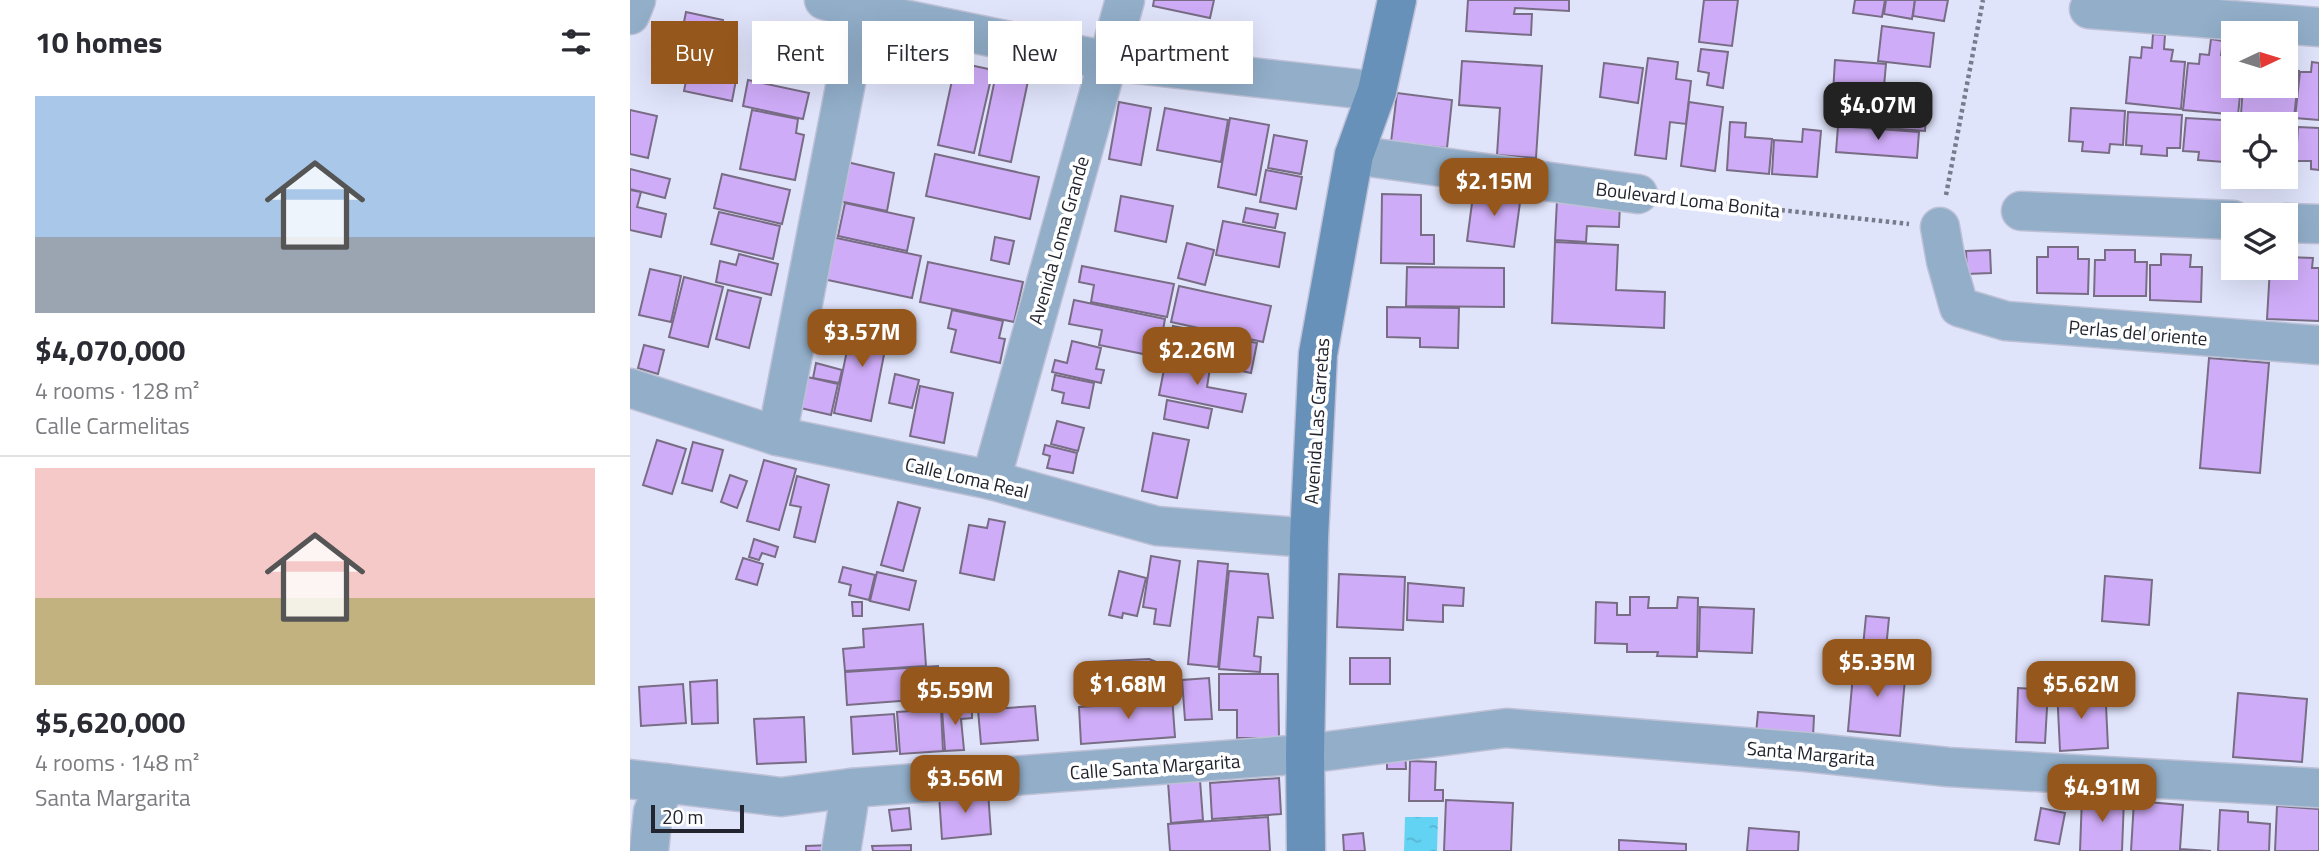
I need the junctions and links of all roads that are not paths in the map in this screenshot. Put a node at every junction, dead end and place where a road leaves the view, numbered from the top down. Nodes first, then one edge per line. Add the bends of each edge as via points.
1 (636, 0) edge
2 (1125, 0) edge
3 (1397, 0) edge
4 (849, 3) edge
5 (2090, 9) dead end
6 (630, 15) edge
7 (1119, 21) edge
8 (2319, 27) edge
9 (1096, 58) edge
10 (1253, 77) edge
11 (1102, 84) edge
12 (1377, 91) junction
13 (1354, 155) junction
14 (1638, 194) road end
15 (2021, 211) dead end
16 (2221, 219) edge
17 (2298, 223) edge
18 (2319, 224) edge
19 (1940, 227) road end
20 (2319, 345) edge
21 (630, 388) edge
22 (777, 436) junction
23 (991, 480) junction
24 (1309, 538) junction
25 (1305, 754) junction
26 (648, 781) edge
27 (851, 788) junction
28 (2319, 788) edge
29 (649, 851) edge
30 (841, 851) edge
31 (1306, 851) edge

1 - 6 street
2 - 7 street, Avenida Loma Grande
3 - 12 street, Avenida Las Carretas
4 - 9 street
4 - 22 street
5 - 8 street
10 - 12 street
11 - 23 street, Avenida Loma Grande
12 - 13 street, Avenida Las Carretas
13 - 14 street, Boulevard Loma Bonita
13 - 24 street, Avenida Las Carretas via 1318,354
15 - 16 street
17 - 18 street
19 - 20 street, Perlas del oriente via 1959,307 2006,321
21 - 22 street, Calle Loma Real
22 - 23 street, Calle Loma Real
23 - 24 street, Calle Loma Real via 1157,526
24 - 25 street, Avenida Las Carretas
25 - 27 street, Calle Santa Margarita
25 - 28 street, Santa Margarita via 1506,728 1948,767
25 - 31 street, Avenida Las Carretas
26 - 27 street, Calle Santa Margarita via 781,797
26 - 29 street via 653,812
27 - 30 street

